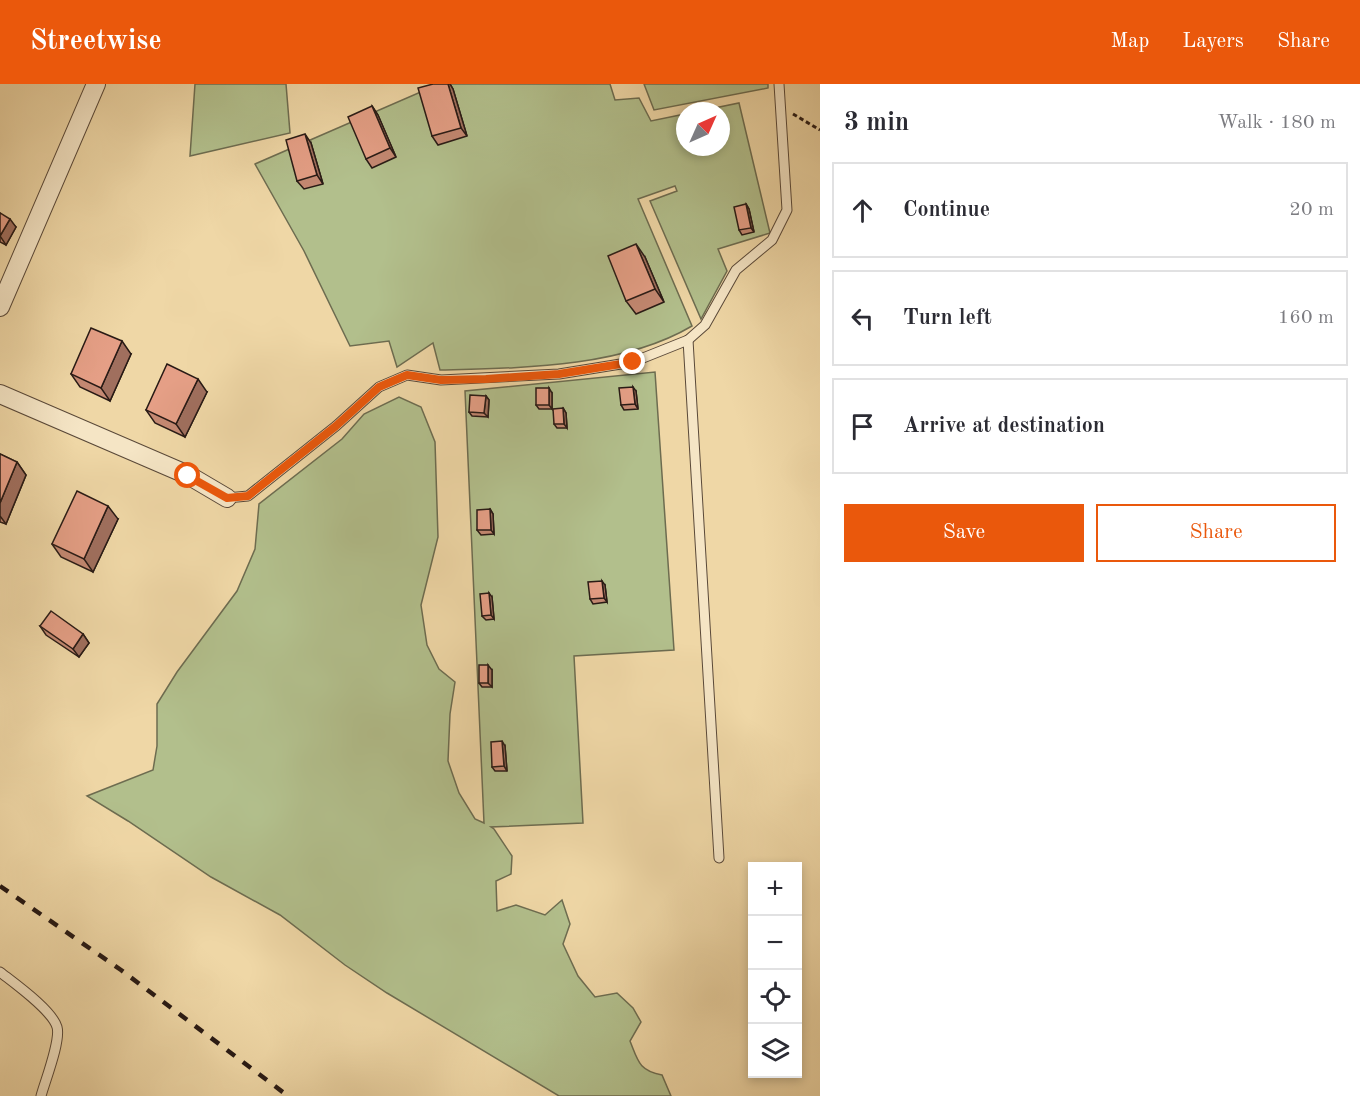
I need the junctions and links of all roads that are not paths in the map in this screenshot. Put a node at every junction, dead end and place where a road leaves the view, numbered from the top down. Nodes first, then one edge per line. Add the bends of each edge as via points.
1 (96, 84) edge
2 (779, 84) edge
3 (0, 307) edge
4 (688, 340) junction
5 (0, 394) edge
6 (227, 498) joint
7 (719, 858) dead end
8 (0, 972) edge
9 (41, 1096) edge

1 - 3 street
2 - 4 lane via 787,210 772,240 736,270 705,325
4 - 6 lane via 633,362 559,374 441,380 407,375 379,387 248,496
4 - 7 lane
5 - 6 street via 188,476
8 - 9 lane via 42,1006 57,1027 56,1046

